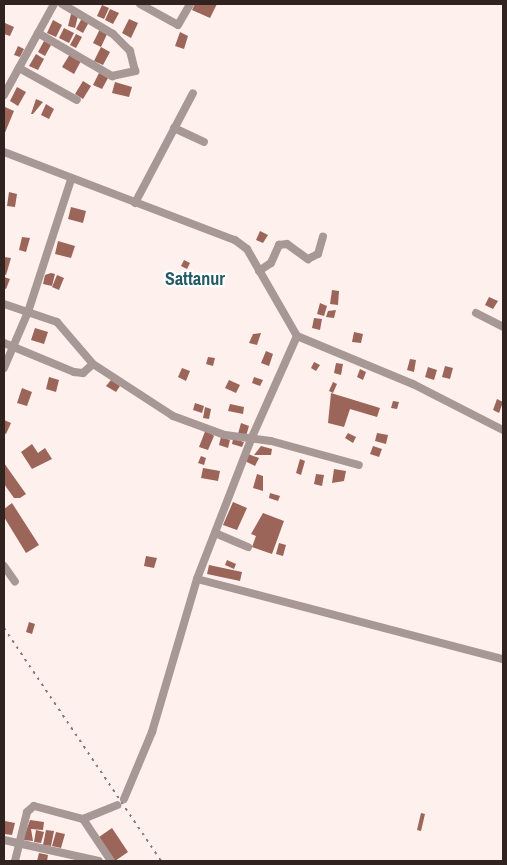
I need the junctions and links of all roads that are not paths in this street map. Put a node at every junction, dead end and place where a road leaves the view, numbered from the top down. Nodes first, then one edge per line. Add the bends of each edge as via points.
1 (54, 4) edge
2 (62, 4) edge
3 (140, 4) edge
4 (190, 4) edge
5 (38, 33) junction
6 (19, 68) junction
7 (193, 93) dead end
8 (4, 95) edge
9 (77, 100) dead end
10 (174, 128) junction
11 (204, 142) dead end
12 (4, 152) edge
13 (71, 180) junction
14 (135, 203) junction
15 (323, 237) dead end
16 (259, 271) junction
17 (4, 304) edge
18 (28, 312) junction
19 (476, 312) dead end
20 (503, 327) edge
21 (298, 336) junction
22 (4, 342) edge
23 (13, 346) junction
24 (93, 364) junction
25 (4, 368) edge
26 (503, 430) edge
27 (252, 438) junction
28 (359, 465) dead end
29 (215, 533) junction
30 (248, 547) dead end
31 (4, 566) edge
32 (197, 579) junction
33 (15, 582) dead end
34 (503, 659) edge
35 (124, 799) dead end
36 (116, 805) dead end
37 (83, 819) junction
38 (4, 840) edge
39 (19, 844) junction
40 (62, 858) edge
41 (15, 861) edge
42 (99, 861) edge
43 (111, 861) edge

1 - 5 street
2 - 5 street via 113,34 130,50 135,71 128,76 112,76
3 - 4 street via 178,25
5 - 6 street
6 - 8 street
6 - 9 street
7 - 10 street
10 - 11 street
10 - 14 street
12 - 13 street
13 - 14 street
13 - 18 street
14 - 16 street via 235,240
15 - 16 street via 318,254 308,259 287,244 279,245 271,262
16 - 21 street
17 - 18 street
18 - 23 street
18 - 24 street via 57,322
19 - 20 street
21 - 26 street via 413,384
21 - 27 street
22 - 23 street
23 - 24 street via 74,372 83,372
23 - 25 street
24 - 27 street via 174,416 225,435
27 - 28 street
27 - 29 street
29 - 30 street
29 - 32 street
31 - 33 street
32 - 34 street
32 - 35 street via 149,742
36 - 37 street
37 - 39 street via 34,806 27,812
37 - 43 street
38 - 39 street
39 - 40 street
39 - 41 street
40 - 42 street

